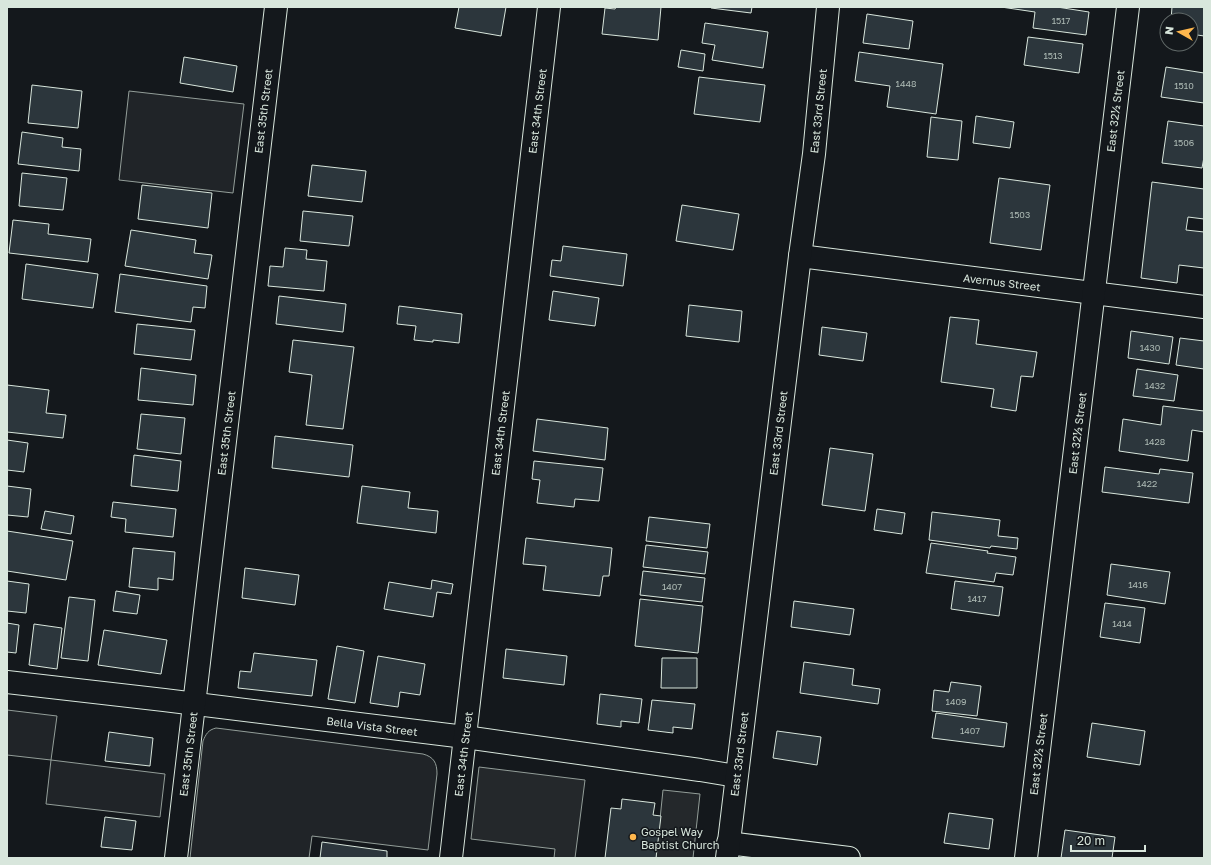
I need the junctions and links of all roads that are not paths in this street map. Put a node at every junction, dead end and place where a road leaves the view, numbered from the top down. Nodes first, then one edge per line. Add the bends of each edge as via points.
1 (276, 7) edge
2 (549, 7) edge
3 (828, 7) edge
4 (1128, 7) edge
5 (800, 256) junction
6 (1094, 294) junction
7 (1204, 307) edge
8 (7, 682) edge
9 (194, 704) junction
10 (465, 737) junction
11 (736, 776) junction
12 (728, 851) edge
13 (176, 858) edge
14 (451, 858) edge
15 (849, 858) edge
16 (1026, 858) edge

1 - 9 street, East 35th Street
2 - 10 street, East 34th Street
3 - 5 street, East 33rd Street via 814,154
4 - 6 street, East 32½ Street
5 - 6 street, Avernus Street
5 - 11 street, East 33rd Street
6 - 7 street, Avernus Street
6 - 16 street, East 32½ Street
8 - 9 street, Bella Vista Street
9 - 10 street, Bella Vista Street
9 - 13 street, East 35th Street
10 - 11 street, Bella Vista Street
10 - 14 street, East 34th Street
11 - 12 street, East 33rd Street
12 - 15 street

